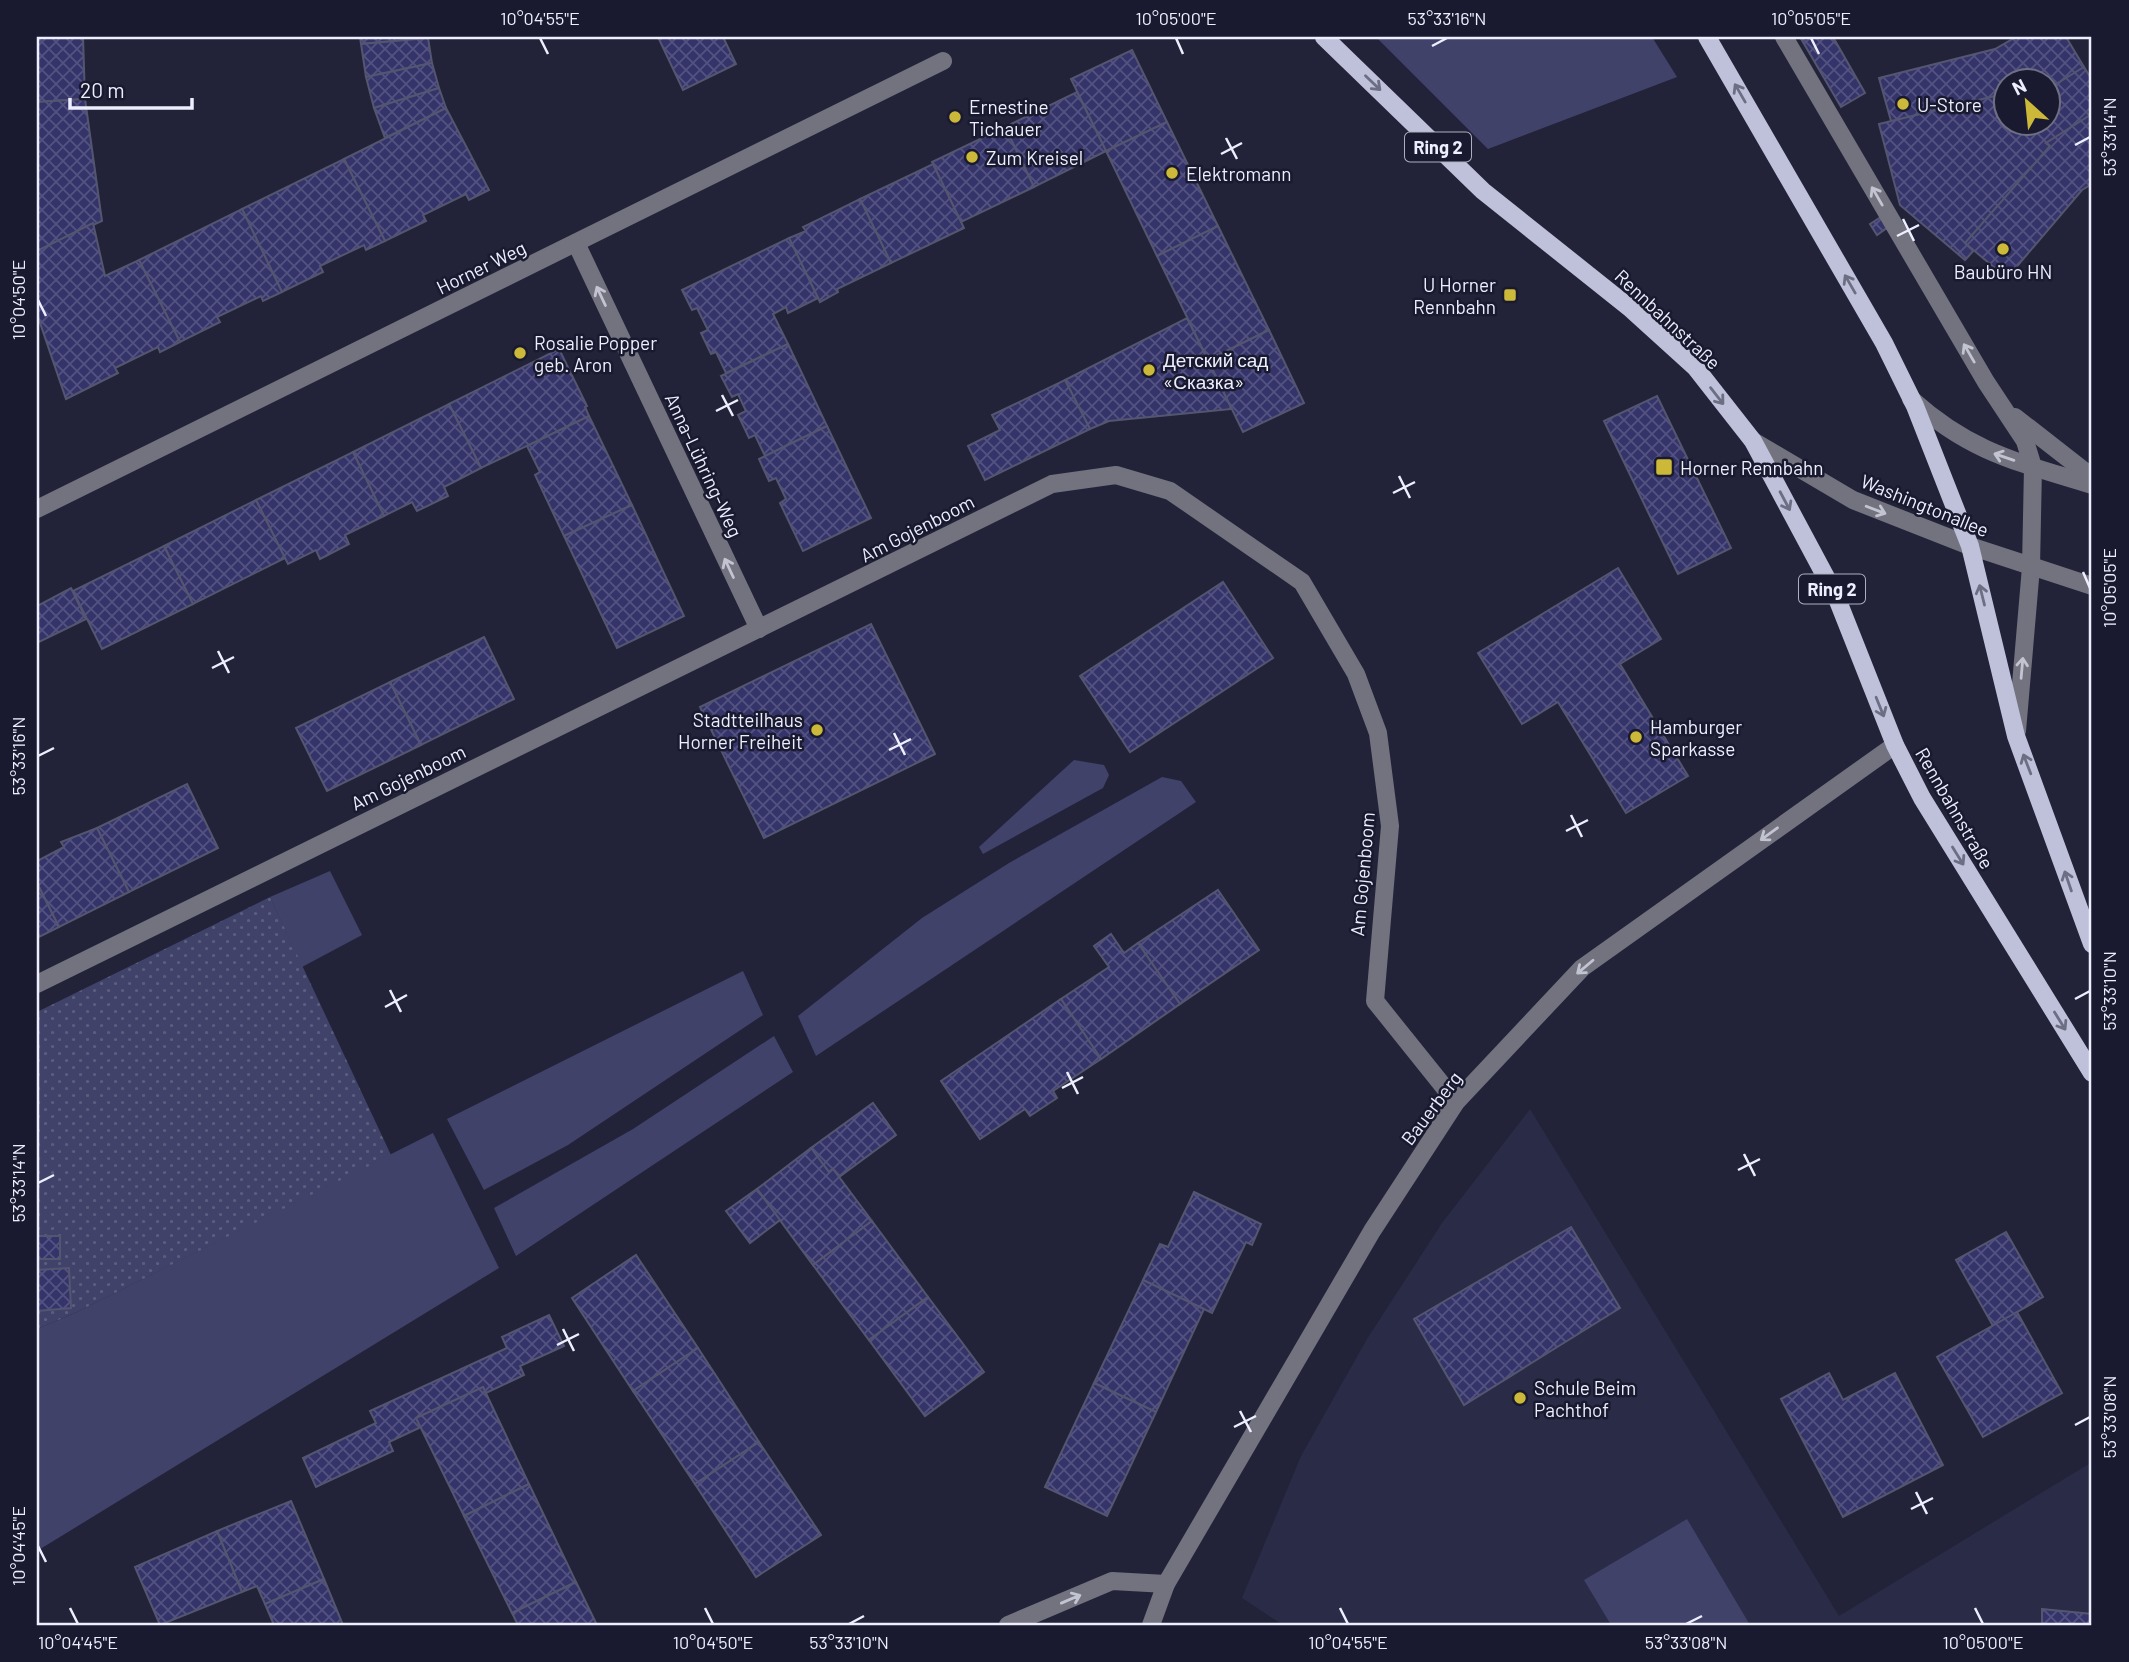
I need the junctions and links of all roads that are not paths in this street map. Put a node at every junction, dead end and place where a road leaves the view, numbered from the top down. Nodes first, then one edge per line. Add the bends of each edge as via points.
1 (1324, 37) edge
2 (1707, 37) edge
3 (1784, 37) edge
4 (943, 61) dead end
5 (576, 243) junction
6 (1913, 403) junction
7 (2006, 410) junction
8 (1753, 441) junction
9 (2033, 467) junction
10 (2092, 477) edge
11 (2092, 485) edge
12 (37, 509) edge
13 (1970, 546) junction
14 (2031, 567) junction
15 (2092, 586) edge
16 (758, 629) junction
17 (2016, 736) junction
18 (1895, 745) junction
19 (2092, 944) edge
20 (37, 984) edge
21 (2092, 1073) edge
22 (1456, 1102) junction
23 (1166, 1584) junction
24 (1008, 1625) edge
25 (1151, 1625) edge

1 -> 8 main road, Rennbahnstraße / Ring 2 via 1483,191 1631,309 1695,367
6 -> 2 main road via 1884,343
7 -> 3 street
4 - 5 street, Horner Weg
5 - 12 street, Horner Weg
16 -> 5 street, Anna-Lühring-Weg
9 -> 6 street via 1957,436
6 - 13 main road
7 - 9 street via 2025,440
7 - 10 street
8 -> 13 street, Washingtonallee via 1853,500
8 -> 18 main road, Rennbahnstraße / Ring 2 via 1836,596
9 - 11 street
9 - 14 street
13 - 14 street, Washingtonallee
17 -> 13 main road
14 - 15 street, Washingtonallee
17 -> 14 street
16 - 20 street, Am Gojenboom
16 - 22 street, Am Gojenboom via 1052,484 1116,475 1170,491 1302,582 1356,674 1378,733 1390,814 1375,1001
19 -> 17 main road
18 -> 21 main road, Rennbahnstraße / Ring 2 via 1922,798
18 -> 22 street, Bauerberg via 1582,968
22 - 23 street, Bauerberg via 1372,1231
24 -> 23 street via 1112,1581
23 - 25 street, Bauerberg

